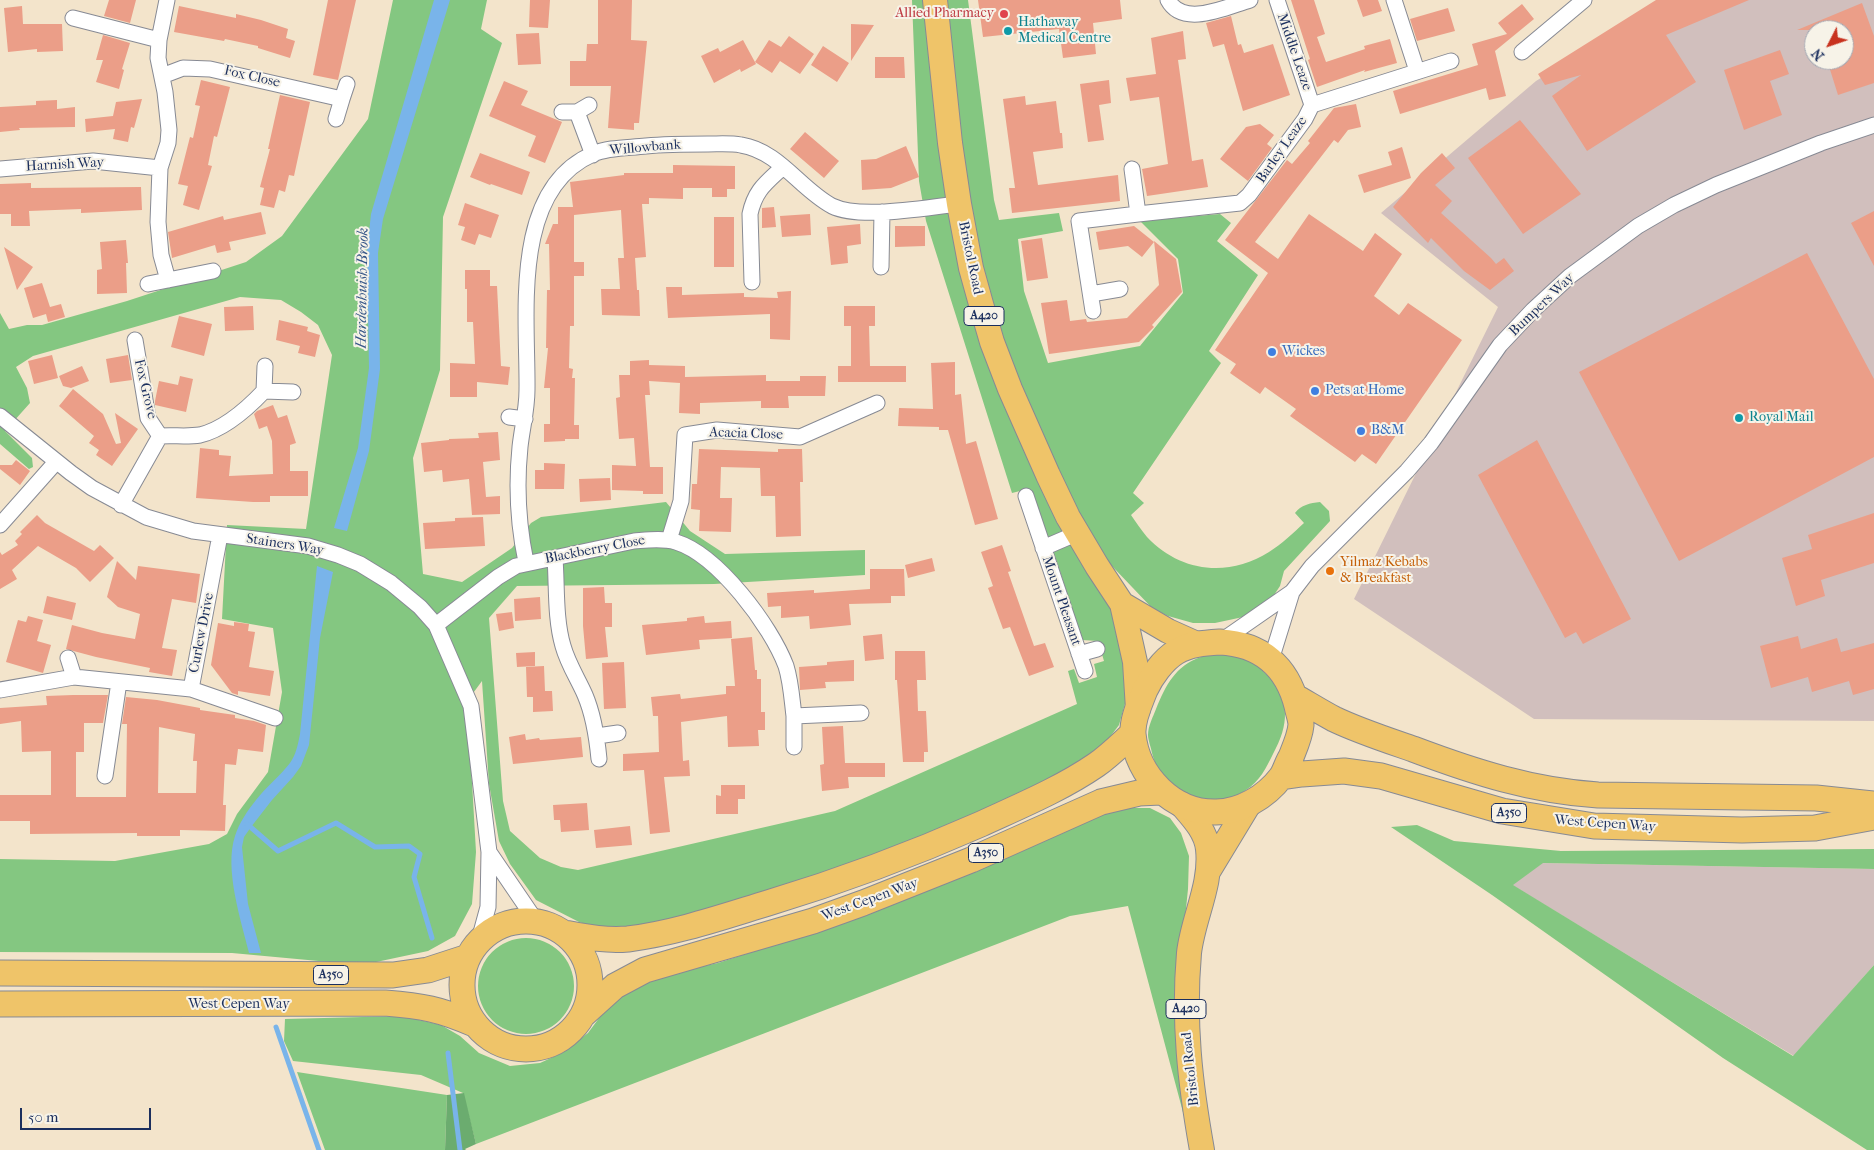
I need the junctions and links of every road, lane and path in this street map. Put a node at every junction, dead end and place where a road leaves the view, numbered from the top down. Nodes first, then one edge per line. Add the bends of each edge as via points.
1 (167, 0) edge
2 (935, 0) edge
3 (1168, 0) edge
4 (1250, 0) edge
5 (1277, 0) edge
6 (1394, 0) edge
7 (1584, 0) edge
8 (74, 18) dead end
9 (159, 40) junction
10 (1522, 52) dead end
11 (1451, 61) dead end
12 (1417, 71) junction
13 (162, 76) junction
14 (347, 84) dead end
15 (342, 99) junction
16 (1312, 105) junction
17 (576, 110) dead end
18 (336, 119) dead end
19 (1874, 125) edge
20 (592, 154) junction
21 (783, 167) junction
22 (160, 168) junction
23 (1132, 168) dead end
24 (0, 169) edge
25 (959, 204) junction
26 (882, 212) junction
27 (1138, 214) junction
28 (881, 267) dead end
29 (213, 271) dead end
30 (168, 280) junction
31 (752, 282) dead end
32 (148, 284) dead end
33 (1120, 289) dead end
34 (1091, 294) junction
35 (1093, 311) dead end
36 (135, 340) dead end
37 (265, 366) dead end
38 (264, 391) junction
39 (293, 392) dead end
40 (877, 403) dead end
41 (0, 416) edge
42 (160, 436) junction
43 (56, 462) junction
44 (1026, 496) dead end
45 (121, 504) junction
46 (0, 525) edge
47 (1078, 533) junction
48 (220, 535) junction
49 (669, 540) junction
50 (1043, 548) junction
51 (555, 558) junction
52 (526, 562) junction
53 (1292, 592) junction
54 (1122, 604) junction
55 (436, 625) junction
56 (1208, 643) junction
57 (1097, 649) dead end
58 (1079, 654) junction
59 (68, 658) dead end
60 (1271, 660) junction
61 (1085, 671) dead end
62 (74, 677) junction
63 (119, 682) junction
64 (191, 689) junction
65 (0, 690) edge
66 (1294, 696) junction
67 (861, 713) dead end
68 (794, 716) junction
69 (275, 718) dead end
70 (1135, 721) junction
71 (618, 733) dead end
72 (597, 736) junction
73 (794, 747) dead end
74 (599, 760) dead end
75 (104, 776) dead end
76 (1281, 777) junction
77 (1171, 798) junction
78 (1249, 804) junction
79 (1874, 804) edge
80 (1874, 817) edge
81 (489, 852) junction
82 (1209, 870) junction
83 (536, 921) junction
84 (564, 933) junction
85 (474, 948) junction
86 (0, 973) edge
87 (0, 1004) edge
88 (584, 1014) junction
89 (474, 1024) junction
90 (1202, 1150) edge

1 - 9 street
2 - 25 main road, Bristol Road / A420
3 - 4 street via 1178,11 1191,15
5 - 16 street, Middle Leaze
6 - 12 street
7 - 10 street
8 - 9 street
9 - 13 street
11 - 12 street, Barley Leaze
12 - 16 street, Barley Leaze
13 - 15 street, Fox Close via 183,68 210,69
13 - 22 street via 169,130
14 - 15 street
15 - 18 street
16 - 27 street, Barley Leaze via 1283,150 1240,203
17 - 20 street
19 - 53 street, Bumpers Way via 1716,184 1638,226 1570,276 1500,345 1431,443 1312,566
20 - 21 street, Willowbank via 655,146 738,144 754,147
20 - 52 street, Willowbank via 560,178 550,193 541,209 522,265 527,393 517,418 518,512
21 - 26 street, Willowbank via 833,206 852,211
21 - 31 street via 760,189 752,204
22 - 24 street, Harnish Way via 93,161
22 - 30 street via 158,238
23 - 27 street
25 - 26 street, Willowbank
25 - 47 main road, Bristol Road / A420 via 971,268 992,342 1029,434
26 - 28 street
27 - 34 street, Barley Leaze via 1080,221
29 - 30 street
30 - 32 street
33 - 34 street
34 - 35 street, Barley Leaze
36 - 42 street, Fox Grove via 148,418
37 - 38 street
38 - 39 street
38 - 42 street, Fox Grove via 250,406 216,430 198,435
40 - 49 street, Acacia Close via 800,437 717,430 685,435 681,501
41 - 43 street, Stainers Way
42 - 45 street, Fox Grove
43 - 45 street, Stainers Way
43 - 46 street
44 - 50 street, Mount Pleasant
45 - 48 street, Stainers Way via 169,525
47 - 50 street, Mount Pleasant
47 - 54 main road, Bristol Road / A420
48 - 55 street, Stainers Way via 308,546 360,564 406,594
48 - 64 street, Curlew Drive
49 - 51 street, Blackberry Close via 634,541
49 - 68 street, Blackberry Close via 691,548 711,563 758,617 787,669
50 - 58 street, Mount Pleasant
51 - 52 street, Blackberry Close
51 - 72 street via 562,645 585,695
52 - 55 street, Blackberry Close via 498,577
53 - 56 street, Bumpers Way
53 - 60 street, Bumpers Way
54 - 56 main road, Bristol Road / A420 via 1168,631
54 - 70 main road, Bristol Road / A420 via 1135,662
55 - 81 street, Stainers Way via 471,706
56 - 60 highway, A350 via 1236,642 1255,648
56 - 70 highway, A350 via 1175,652 1160,666 1149,682
57 - 58 street, Mount Pleasant
58 - 61 street, Mount Pleasant
59 - 62 street
60 - 66 highway, A350 via 1286,676
62 - 63 street, Curlew Drive
62 - 65 street, Curlew Drive
63 - 64 street, Curlew Drive
63 - 75 street
64 - 69 street
66 - 76 highway, A350 via 1301,724 1297,744
66 - 79 highway, West Cepen Way / A350 via 1336,720 1453,764 1493,777 1565,793 1816,798
67 - 68 street
68 - 73 street, Blackberry Close
70 - 77 highway via 1138,755 1147,775
70 - 84 highway, West Cepen Way / A350 via 1105,758 1067,783 951,837 849,877 729,916 659,934 627,939 594,939
71 - 72 street
72 - 74 street
76 - 78 highway, A350
76 - 80 highway, West Cepen Way / A350 via 1344,771 1381,776 1502,811 1594,826 1742,830 1815,828
77 - 78 highway, A350 via 1214,812 1231,811
77 - 82 main road, Bristol Road / A420 via 1200,827 1208,846
77 - 88 highway, West Cepen Way / A350 via 1138,793 1101,802 863,903 645,970 615,986
78 - 82 main road, Bristol Road / A420
81 - 83 street, Stainers Way
81 - 85 street, Stainers Way via 488,907
82 - 90 main road, Bristol Road / A420 via 1190,951 1186,1021 1192,1095
83 - 84 highway
83 - 85 highway via 520,920 491,930
84 - 88 highway via 578,946 586,963 590,997
85 - 86 highway, A350 via 428,970 393,975
85 - 89 highway via 463,968 461,987 464,1007
87 - 89 highway, West Cepen Way / A350 via 385,1004 430,1008
88 - 89 highway via 573,1030 559,1041 541,1048 522,1050 496,1042

